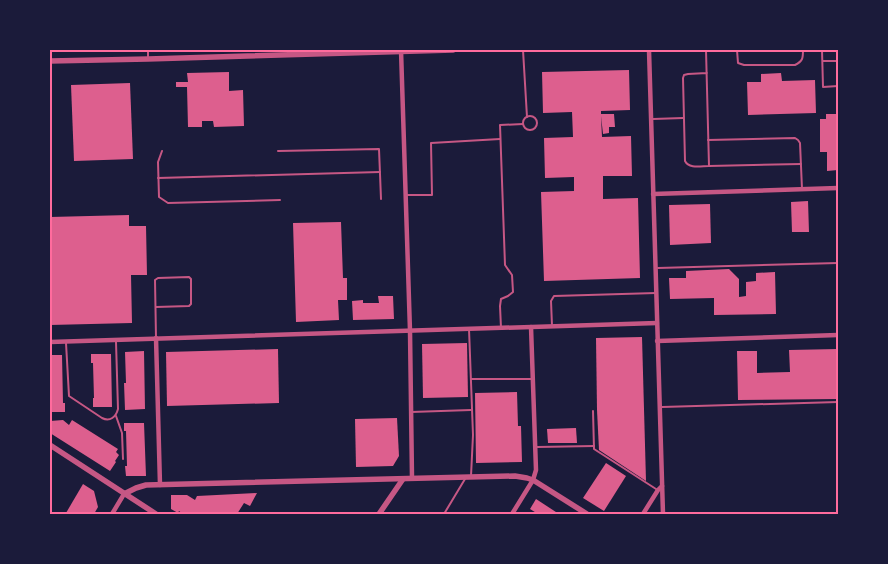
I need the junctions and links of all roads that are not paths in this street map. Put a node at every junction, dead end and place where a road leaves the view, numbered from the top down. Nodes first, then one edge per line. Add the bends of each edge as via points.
1 (148, 50) edge
2 (453, 50) edge
3 (523, 50) edge
4 (649, 50) edge
5 (706, 50) edge
6 (737, 50) edge
7 (803, 50) edge
8 (822, 50) edge
9 (401, 51) edge
10 (275, 53) edge
11 (148, 59) junction
12 (50, 61) edge
13 (823, 61) junction
14 (838, 61) edge
15 (707, 73) junction
16 (838, 86) edge
17 (526, 117) junction
18 (684, 118) junction
19 (651, 119) junction
20 (523, 124) junction
21 (500, 139) junction
22 (708, 140) junction
23 (162, 151) dead end
24 (278, 151) dead end
25 (801, 164) junction
26 (709, 166) junction
27 (380, 172) junction
28 (158, 178) junction
29 (838, 188) edge
30 (802, 189) junction
31 (653, 194) junction
32 (405, 195) junction
33 (381, 199) dead end
34 (280, 200) dead end
35 (838, 263) edge
36 (655, 268) junction
37 (656, 293) junction
38 (156, 307) junction
39 (657, 323) junction
40 (552, 326) junction
41 (531, 327) junction
42 (501, 328) junction
43 (469, 329) junction
44 (410, 331) junction
45 (838, 335) edge
46 (156, 338) junction
47 (116, 340) junction
48 (66, 341) junction
49 (657, 341) junction
50 (50, 342) edge
51 (471, 379) junction
52 (533, 379) junction
53 (838, 402) edge
54 (659, 407) junction
55 (472, 410) junction
56 (593, 410) dead end
57 (411, 412) junction
58 (116, 416) junction
59 (50, 445) edge
60 (594, 446) junction
61 (535, 448) junction
62 (123, 459) dead end
63 (469, 477) junction
64 (402, 478) junction
65 (412, 478) junction
66 (533, 480) junction
67 (160, 485) junction
68 (660, 488) junction
69 (124, 494) junction
70 (112, 514) edge
71 (156, 514) edge
72 (379, 514) edge
73 (444, 514) edge
74 (512, 514) edge
75 (587, 514) edge
76 (643, 514) edge
77 (663, 514) edge

1 - 11 lane
2 - 9 street
3 - 17 lane
4 - 19 street
5 - 15 lane
6 - 7 lane via 738,63 744,65 795,65 801,62
8 - 13 lane
9 - 10 street
9 - 32 street
10 - 11 street
11 - 12 street
13 - 14 lane
13 - 16 lane via 823,87
15 - 18 lane via 684,75
15 - 22 lane
17 - 20 lane
17 - 20 lane via 533,117 537,125 529,130
18 - 19 lane
18 - 26 lane via 687,164
19 - 31 street
20 - 21 lane via 500,125
21 - 32 lane via 431,143 432,195
21 - 42 lane via 505,265 512,275 513,292 501,299
22 - 25 lane via 795,138 800,143
22 - 26 lane
23 - 28 lane
24 - 27 lane via 379,149
25 - 26 lane
25 - 30 lane
27 - 28 lane
27 - 33 lane
28 - 34 lane via 159,197 168,203
29 - 30 street
30 - 31 street
31 - 36 street
32 - 44 street
35 - 36 lane
36 - 37 street
37 - 39 street
37 - 40 lane via 554,296 551,301
38 - 38 lane via 155,280 191,279 191,304
38 - 46 lane
39 - 40 street
39 - 49 street
40 - 41 street
41 - 42 street
41 - 52 street
42 - 43 street
43 - 44 street
43 - 51 lane
44 - 46 street
44 - 57 street
45 - 49 street
46 - 47 street
46 - 67 street
47 - 48 street
47 - 58 lane
48 - 50 street
48 - 58 lane via 68,396 104,420
49 - 54 street
51 - 52 lane
51 - 55 lane
52 - 61 street
53 - 54 lane
54 - 68 street
55 - 57 lane
55 - 63 lane
56 - 60 lane
57 - 65 street
58 - 62 lane via 122,432
59 - 69 street
60 - 61 lane
60 - 68 lane via 594,449
61 - 66 street
63 - 65 street
63 - 66 street via 515,476
63 - 73 lane
64 - 65 street
64 - 67 street
64 - 72 street
66 - 74 street
66 - 75 street
67 - 69 street via 146,485
68 - 76 street
68 - 77 street
69 - 70 street
69 - 71 street

